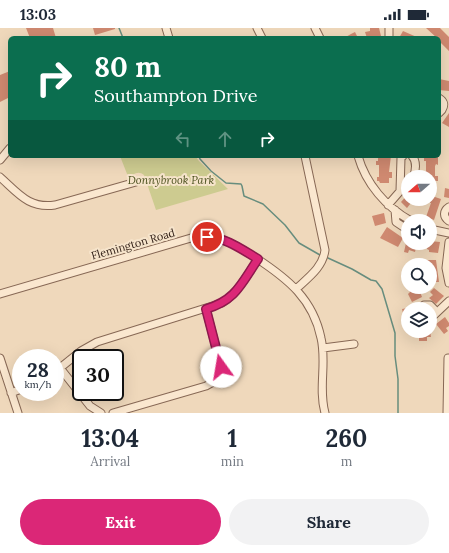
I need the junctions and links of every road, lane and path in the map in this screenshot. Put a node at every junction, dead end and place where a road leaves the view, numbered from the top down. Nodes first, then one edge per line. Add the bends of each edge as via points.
1 (441, 100) edge
2 (441, 111) edge
3 (8, 150) edge
4 (305, 158) edge
5 (359, 158) edge
6 (401, 158) edge
7 (413, 158) edge
8 (0, 160) edge
9 (414, 170) edge
10 (0, 177) edge
11 (136, 182) dead end
12 (400, 191) joint
13 (388, 205) junction
14 (449, 207) edge
15 (395, 210) junction
16 (401, 214) edge
17 (449, 221) edge
18 (401, 225) edge
19 (437, 230) edge
20 (449, 233) edge
21 (449, 242) edge
22 (258, 259) junction
23 (449, 283) edge
24 (296, 289) junction
25 (0, 294) edge
26 (449, 301) edge
27 (206, 309) junction
28 (437, 312) edge
29 (354, 344) dead end
30 (323, 348) junction
31 (0, 358) edge
32 (448, 358) dead end
33 (64, 365) edge
34 (64, 377) edge
35 (11, 393) joint
36 (448, 394) edge
37 (18, 413) edge
38 (101, 413) edge
39 (114, 413) edge
40 (325, 413) edge
41 (447, 413) edge

1 - 2 street via 444,107
3 - 8 street
4 - 24 street via 325,250 320,265
5 - 13 street via 368,180
6 - 12 street
7 - 9 street
10 - 11 street via 26,200 43,206 56,205
12 - 13 street
13 - 15 street
14 - 17 street via 444,213
15 - 16 street
15 - 18 street via 396,222
19 - 20 street
21 - 23 street via 446,268
22 - 24 street, Flemington Road
22 - 25 street, Flemington Road via 229,242 215,237 199,237
22 - 27 street via 232,296
24 - 30 street, Flemington Road via 316,319
26 - 28 street
27 - 33 street via 97,342
27 - 39 street via 220,361 220,372 214,381 206,386
29 - 30 street
30 - 40 street, Flemington Road via 321,395
31 - 35 street
32 - 36 street
34 - 38 street via 90,406
35 - 37 street
36 - 41 street

